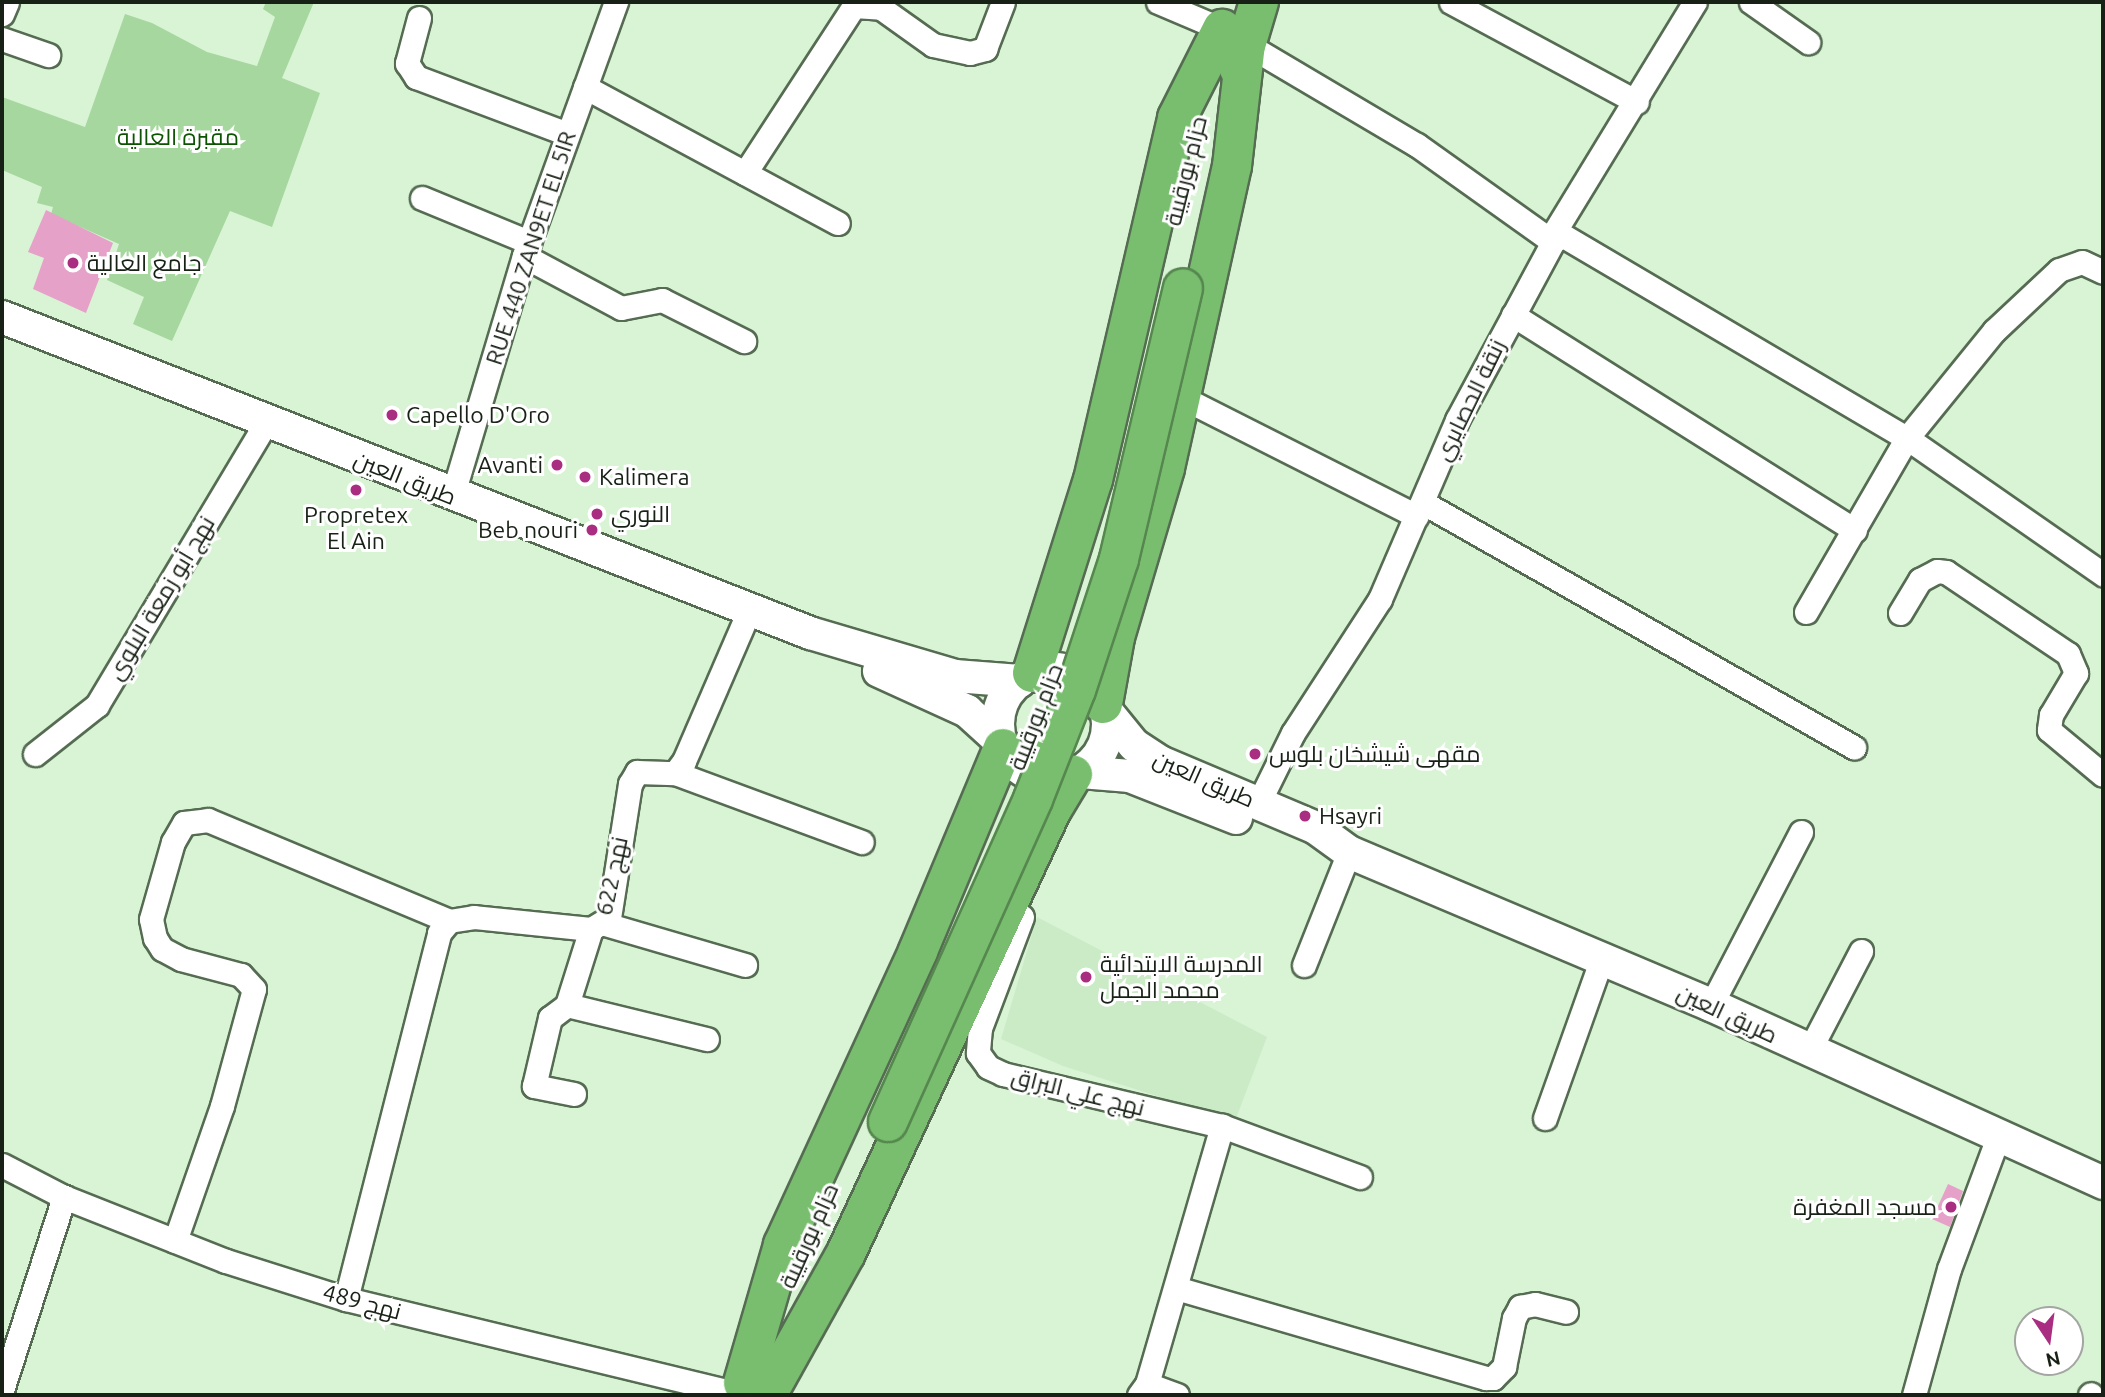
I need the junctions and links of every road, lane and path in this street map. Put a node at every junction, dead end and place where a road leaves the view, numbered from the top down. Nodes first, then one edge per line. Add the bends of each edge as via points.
1 (8, 2) edge
2 (616, 2) edge
3 (1003, 2) edge
4 (1158, 2) edge
5 (1259, 2) edge
6 (1451, 2) edge
7 (1695, 2) edge
8 (1751, 2) edge
9 (2, 14) edge
10 (419, 18) dead end
11 (1233, 25) edge
12 (2, 39) edge
13 (1808, 42) dead end
14 (48, 55) dead end
15 (585, 87) junction
16 (1637, 102) junction
17 (568, 134) junction
18 (745, 173) junction
19 (422, 198) dead end
20 (838, 223) dead end
21 (1554, 237) junction
22 (527, 249) junction
23 (2103, 272) edge
24 (1513, 315) junction
25 (2, 317) edge
26 (744, 341) dead end
27 (1181, 397) junction
28 (266, 423) junction
29 (1907, 438) junction
30 (452, 496) junction
31 (1420, 509) junction
32 (1855, 530) junction
33 (2103, 574) edge
34 (750, 611) junction
35 (1806, 612) dead end
36 (1900, 613) dead end
37 (810, 633) junction
38 (1026, 677) junction
39 (1105, 708) junction
40 (1002, 744) junction
41 (1854, 747) dead end
42 (35, 754) dead end
43 (675, 773) junction
44 (1077, 774) junction
45 (2103, 775) edge
46 (1258, 804) junction
47 (1801, 832) dead end
48 (862, 842) dead end
49 (1349, 852) junction
50 (1008, 905) junction
51 (449, 921) junction
52 (598, 926) junction
53 (1861, 951) dead end
54 (1602, 958) junction
55 (745, 965) dead end
56 (1304, 965) dead end
57 (567, 1005) junction
58 (1711, 1005) junction
59 (707, 1039) dead end
60 (1808, 1053) junction
61 (574, 1094) dead end
62 (1545, 1118) dead end
63 (1222, 1126) junction
64 (1998, 1137) junction
65 (2, 1165) edge
66 (1360, 1177) dead end
67 (2103, 1182) edge
68 (64, 1197) junction
69 (175, 1241) junction
70 (1176, 1288) junction
71 (346, 1299) junction
72 (1566, 1312) dead end
73 (2, 1390) edge
74 (1143, 1390) edge
75 (750, 1393) edge
76 (1177, 1395) edge
77 (1914, 1395) edge

1 - 9 street
2 - 15 street, RUE 440 ZAN9ET EL 5IR
3 - 18 street via 985,49 970,53 933,45 881,8 854,6
4 - 11 street
5 - 11 highway, حزام بورقيبة
6 - 16 street
7 - 16 street, زنقة الحصايري
8 - 13 street
10 - 17 street via 407,63 416,77
11 - 21 street
11 - 27 highway via 1232,166
11 - 38 highway via 1177,118 1093,480 1046,641
11 - 75 highway, حزام بورقيبة via 1171,285 1095,552 1051,684 877,1117
12 - 14 street
15 - 17 street, RUE 440 ZAN9ET EL 5IR
15 - 18 street
16 - 21 street, زنقة الحصايري
17 - 22 street, RUE 440 ZAN9ET EL 5IR
18 - 20 street
19 - 22 street
21 - 24 street, زنقة الحصايري
21 - 29 street
22 - 26 street via 621,308 662,300
22 - 30 street, RUE 440 ZAN9ET EL 5IR
23 - 29 street via 2094,265 2072,263 2040,284 1994,331
24 - 31 street, زنقة الحصايري via 1457,420
24 - 32 street
25 - 28 main road, طريق العين
27 - 31 street
27 - 39 highway via 1140,564 1107,667
28 - 30 main road, طريق العين
28 - 42 street, نهج أبو زمعة البلوي via 97,705
29 - 32 street
29 - 33 street
30 - 34 main road, طريق العين
31 - 41 street
31 - 46 street, زنقة الحصايري via 1380,599 1293,733
32 - 35 street
34 - 37 main road, طريق العين
34 - 43 street
36 - 45 street via 1920,580 1937,571 1946,572 2068,654 2076,673 2051,715 2049,730
37 - 38 main road, طريق العين via 955,676
37 - 40 main road, طريق العين via 967,711
38 - 39 main road via 1069,671 1086,680
38 - 40 main road via 1001,708
39 - 44 main road via 1104,746
39 - 46 main road, طريق العين via 1134,746
40 - 44 main road via 1016,766 1030,775 1048,779
40 - 75 highway via 918,951 783,1245
43 - 48 street, نهج 622
43 - 52 street, نهج 622 via 634,773
44 - 49 main road, طريق العين via 1130,776 1307,847
44 - 50 highway
46 - 49 main road, طريق العين via 1316,828
47 - 58 street
49 - 54 main road, طريق العين
49 - 56 street
50 - 63 street, نهج علي البراق via 1022,917 1020,930 980,1028 977,1044 982,1060 1003,1074
50 - 75 highway via 846,1252
51 - 52 street via 474,917
51 - 69 street via 208,820 184,823 173,842 150,919 155,938 162,949 181,959 241,975 254,989 222,1106
51 - 71 street via 439,933
52 - 55 street
52 - 57 street, نهج 622
53 - 60 street
54 - 58 main road, طريق العين
54 - 62 street
57 - 59 street
57 - 61 street, نهج 622 via 550,1018 534,1086
58 - 60 main road, طريق العين
60 - 64 main road, طريق العين
63 - 66 street
63 - 70 street
64 - 67 main road, طريق العين
64 - 77 street via 1949,1269
65 - 68 street, نهج 489
68 - 69 street, نهج 489
68 - 73 street
69 - 71 street, نهج 489
70 - 72 street via 1486,1378 1493,1378 1504,1367 1520,1307 1535,1304
70 - 74 street
71 - 75 street, نهج 489
74 - 76 street

